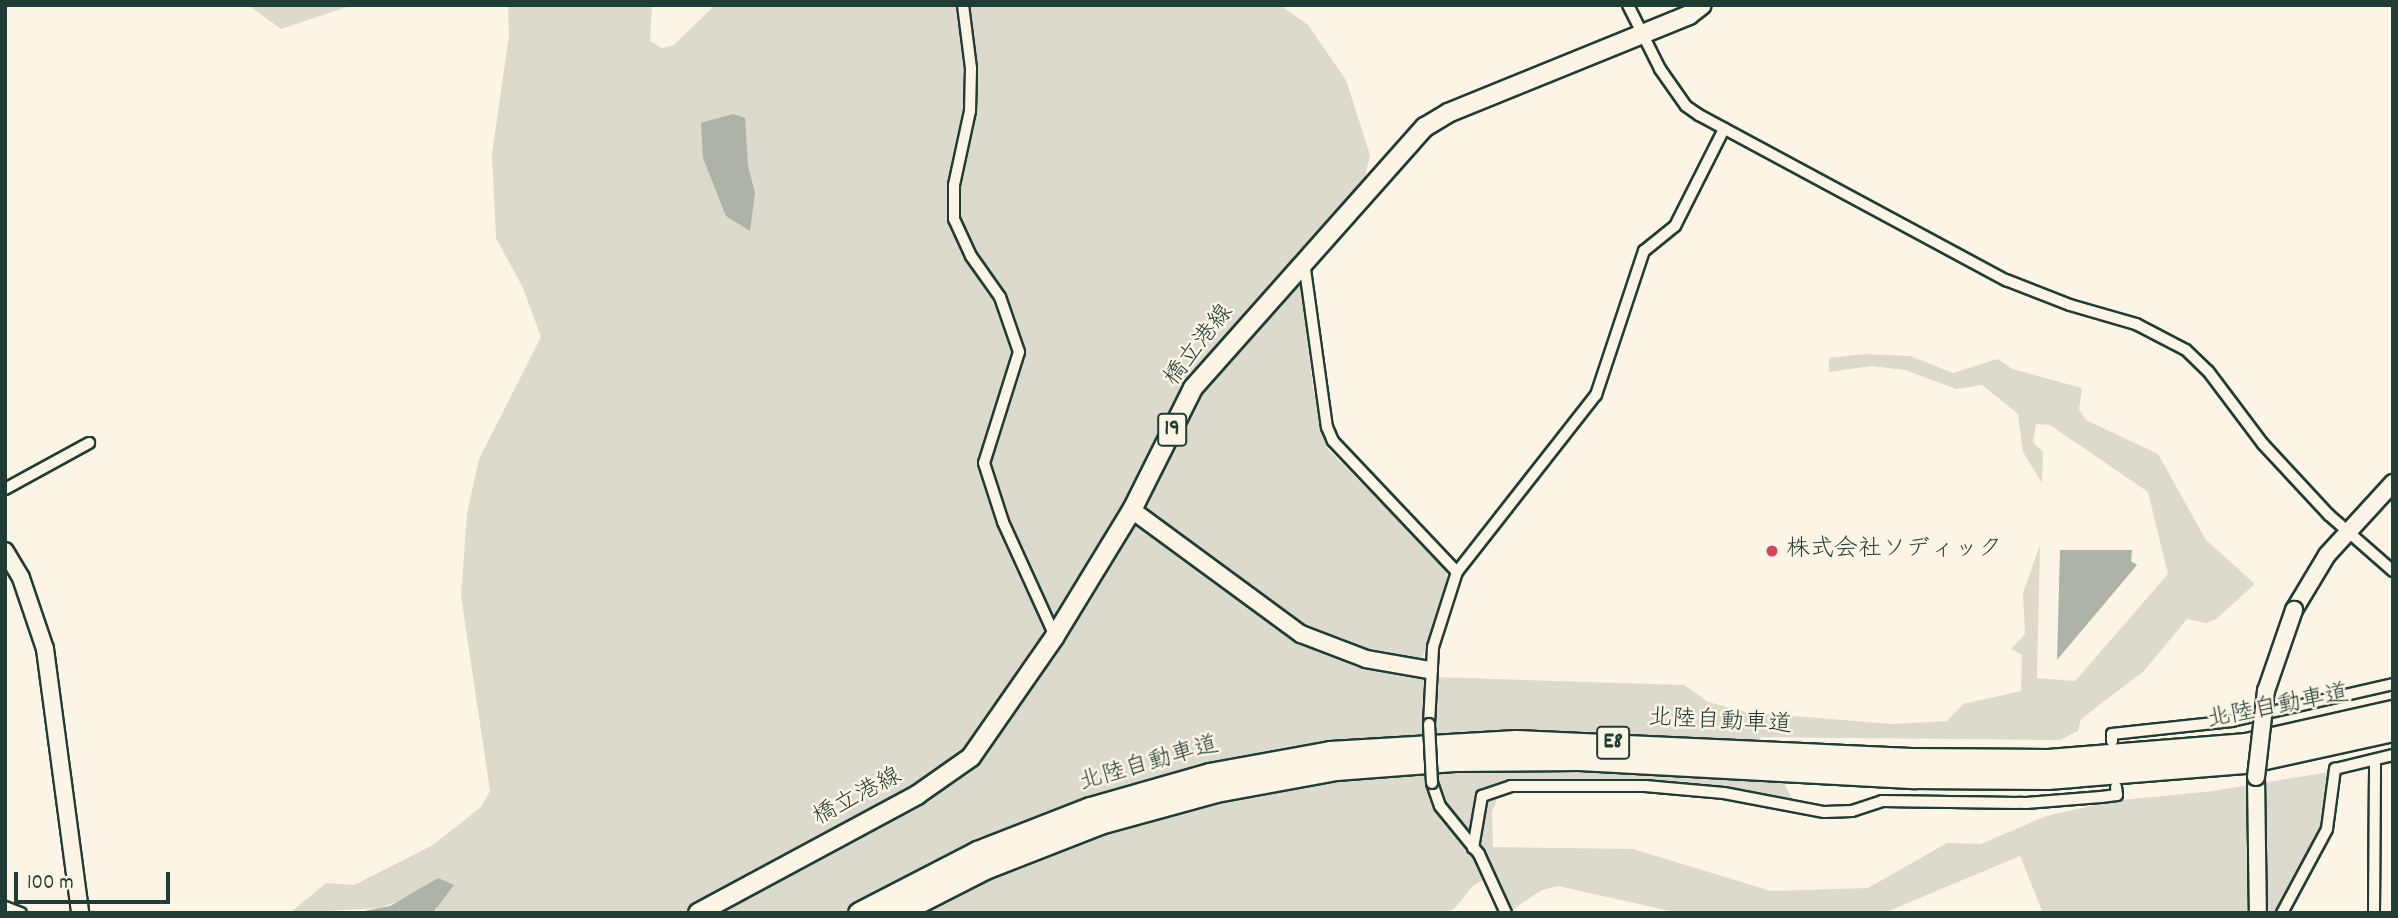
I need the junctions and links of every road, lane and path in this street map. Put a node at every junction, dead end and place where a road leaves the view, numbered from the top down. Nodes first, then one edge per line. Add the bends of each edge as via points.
1 (962, 5) edge
2 (1628, 5) edge
3 (1702, 5) edge
4 (1644, 34) junction
5 (1724, 130) junction
6 (1304, 262) junction
7 (89, 443) dead end
8 (2393, 483) edge
9 (5, 489) edge
10 (1132, 510) junction
11 (2345, 531) junction
12 (5, 551) edge
13 (1457, 572) junction
14 (2393, 572) edge
15 (1055, 636) junction
16 (1429, 670) junction
17 (2393, 684) edge
18 (2393, 711) edge
19 (2393, 730) edge
20 (2112, 741) dead end
21 (2393, 755) edge
22 (2375, 760) junction
23 (2116, 787) dead end
24 (1473, 848) junction
25 (5, 907) edge
26 (21, 913) edge
27 (80, 913) edge
28 (698, 913) edge
29 (859, 913) edge
30 (897, 913) edge
31 (1506, 913) edge
32 (2258, 913) edge
33 (2282, 913) edge
34 (2374, 913) edge

1 - 15 street via 971,68 970,111 954,185 954,219 971,256 1000,296 1019,352 984,463 1003,522
2 - 4 street
3 - 4 main road, 橋立港線 / 19
4 - 5 street via 1660,69 1686,106
4 - 6 main road, 橋立港線 / 19 via 1448,113 1425,127
5 - 11 street via 2006,280 2059,302 2136,324 2186,350 2208,371 2263,444
5 - 13 street via 1675,226 1644,251 1624,300 1596,396 1487,528
6 - 10 main road, 橋立港線 / 19 via 1193,388
6 - 13 street via 1325,417 1333,441
7 - 9 street
8 - 11 street
10 - 15 main road, 橋立港線 / 19
10 - 16 street via 1301,634 1366,659
11 - 14 street
11 - 32 street, bridge via 2294,610 2266,691 2256,778
12 - 27 street via 21,578 46,649
13 - 16 street
15 - 28 main road, 橋立港線 / 19 via 996,725 949,776
16 - 24 street, bridge via 1432,783 1440,806
17 - 20 street via 2232,721 2112,734
18 - 29 highway, 北陸自動車道 / E8 via 2246,744 2071,759 1911,759 1516,741 1330,752 1209,774 1090,808 977,852
19 - 30 highway, 北陸自動車道 / E8 via 2248,762 2059,778 1915,777 1579,759 1454,760 1335,769 1216,791 1100,823 985,868
21 - 22 street
22 - 33 street via 2335,769 2327,829
22 - 34 street
23 - 24 street via 2117,794 2101,797 2026,803 1882,801 1852,811 1824,812 1724,793 1644,786 1511,786 1482,796
24 - 31 street
25 - 26 street

